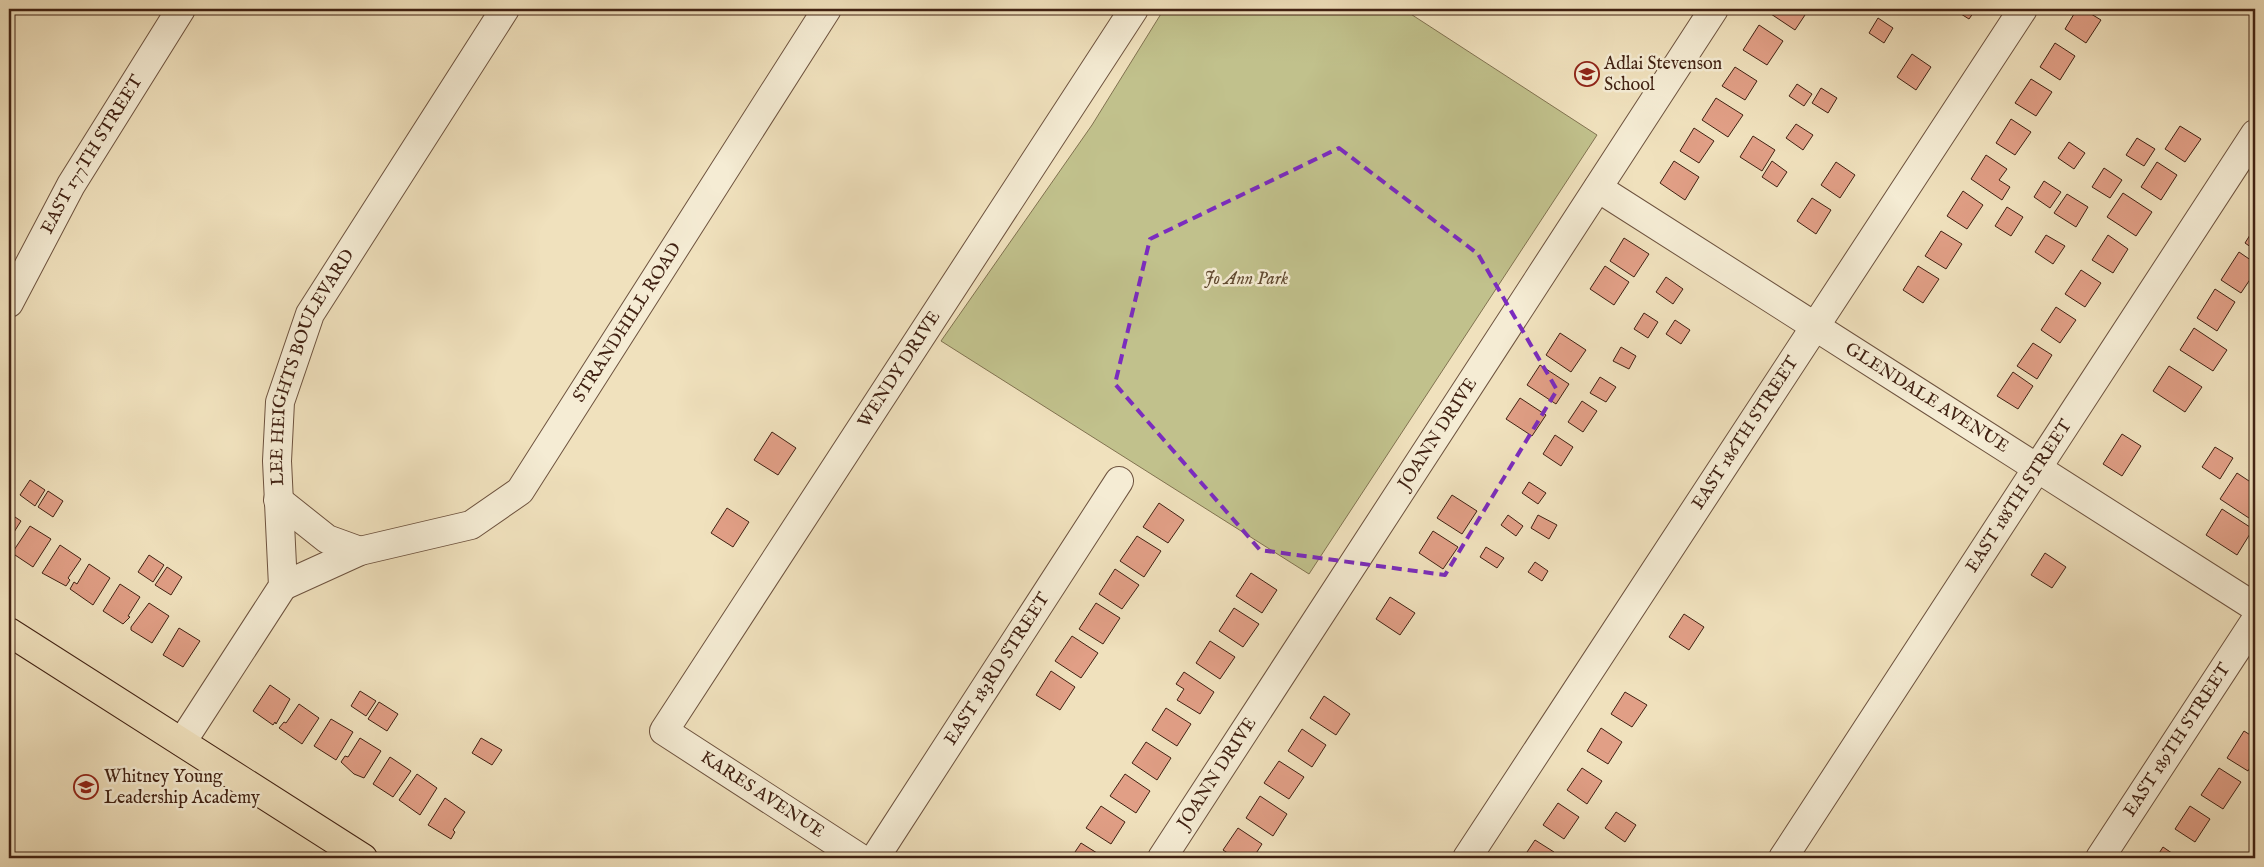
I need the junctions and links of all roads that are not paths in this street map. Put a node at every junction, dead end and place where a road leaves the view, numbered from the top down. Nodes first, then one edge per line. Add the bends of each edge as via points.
1 (181, 9) edge
2 (505, 9) edge
3 (827, 9) edge
4 (1134, 9) edge
5 (1714, 9) edge
6 (2023, 9) edge
7 (2255, 134) edge
8 (1598, 188) junction
9 (9, 303) edge
10 (1815, 328) junction
11 (2040, 467) junction
12 (1119, 480) dead end
13 (278, 500) junction
14 (360, 551) junction
15 (282, 586) junction
16 (2255, 607) edge
17 (2255, 621) edge
18 (9, 632) edge
19 (664, 731) joint
20 (182, 742) junction
21 (363, 858) edge
22 (860, 858) edge
23 (876, 858) edge
24 (1162, 858) edge
25 (1467, 858) edge
26 (1783, 858) edge
27 (2100, 858) edge

1 - 9 street, EAST 177TH STREET via 70,185
2 - 13 street, LEE HEIGHTS BOULEVARD via 310,314 280,402
3 - 14 street, STRANDHILL ROAD via 520,491 471,525
4 - 19 street, WENDY DRIVE
5 - 8 street, JOANN DRIVE
6 - 10 street, EAST 186TH STREET
7 - 11 street, EAST 188TH STREET
8 - 10 street, GLENDALE AVENUE
8 - 24 street, JOANN DRIVE
10 - 11 street, GLENDALE AVENUE
10 - 25 street, EAST 186TH STREET
11 - 16 street, GLENDALE AVENUE
11 - 26 street, EAST 188TH STREET
12 - 23 street, EAST 183RD STREET
13 - 14 street via 327,539
13 - 15 street, LEE HEIGHTS BOULEVARD
14 - 15 street, STRANDHILL ROAD
15 - 20 street
17 - 27 street, EAST 189TH STREET
18 - 20 main road
19 - 22 street, KARES AVENUE
20 - 21 main road

